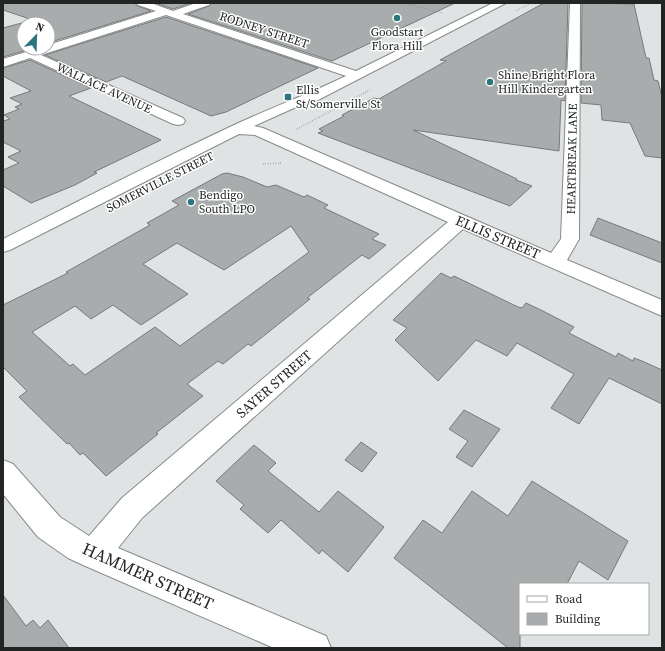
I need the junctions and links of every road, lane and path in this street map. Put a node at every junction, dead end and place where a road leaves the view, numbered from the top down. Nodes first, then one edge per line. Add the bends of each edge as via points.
1 (141, 3) edge
2 (206, 3) edge
3 (403, 3) edge
4 (501, 3) edge
5 (575, 3) edge
6 (170, 13) junction
7 (448, 14) dead end
8 (56, 46) edge
9 (24, 56) edge
10 (34, 56) edge
11 (3, 63) edge
12 (356, 75) junction
13 (313, 97) junction
14 (178, 122) dead end
15 (247, 133) junction
16 (461, 221) junction
17 (10, 248) edge
18 (555, 262) junction
19 (662, 309) edge
20 (3, 473) edge
21 (94, 554) junction
22 (314, 648) edge

1 - 6 street, RODNEY STREET
2 - 6 street
3 - 7 path
4 - 12 street, SOMERVILLE STREET
5 - 18 street, HEARTBREAK LANE via 570,238
6 - 8 street
6 - 12 street, RODNEY STREET
9 - 11 street
10 - 14 street, WALLACE AVENUE
12 - 13 street, SOMERVILLE STREET
13 - 15 street, SOMERVILLE STREET via 289,105
13 - 15 street, SOMERVILLE STREET via 301,108
15 - 16 street, ELLIS STREET via 283,154 335,166
15 - 17 street, SOMERVILLE STREET
16 - 18 street, ELLIS STREET
16 - 21 street, SAYER STREET via 132,508
18 - 19 street, ELLIS STREET
20 - 21 street, HAMMER STREET via 49,527
21 - 22 street, HAMMER STREET

